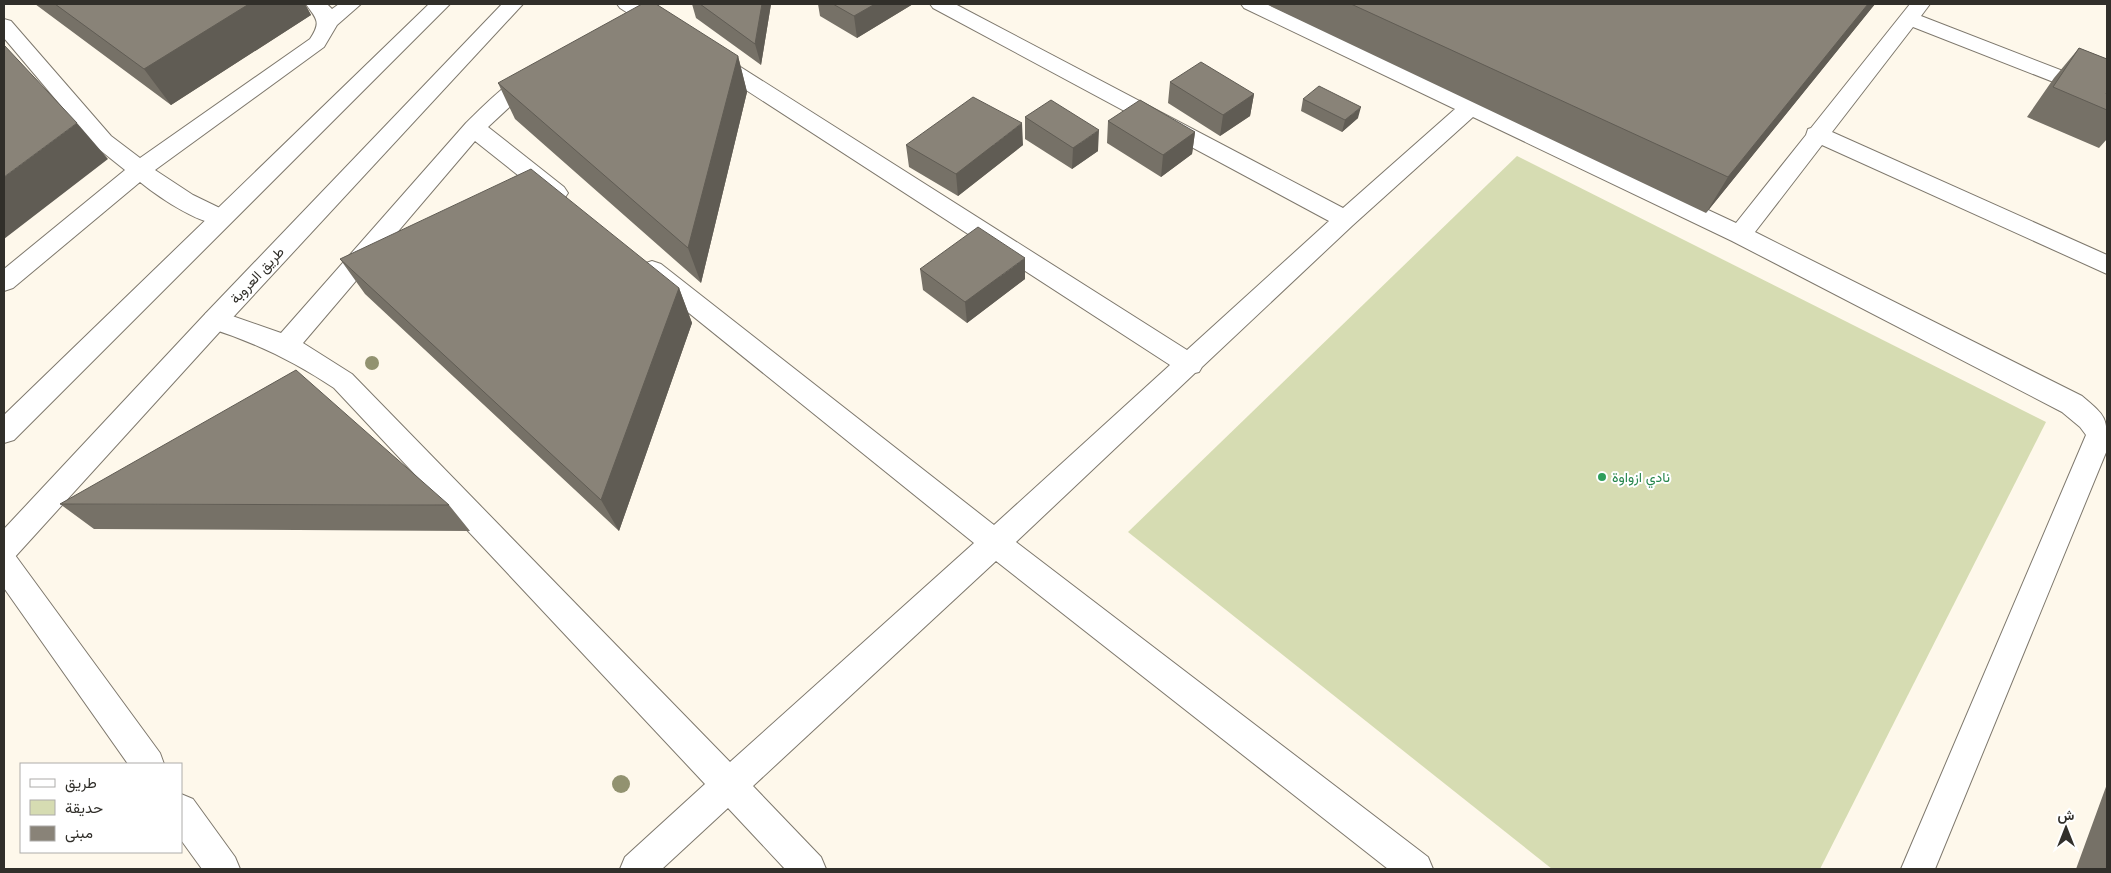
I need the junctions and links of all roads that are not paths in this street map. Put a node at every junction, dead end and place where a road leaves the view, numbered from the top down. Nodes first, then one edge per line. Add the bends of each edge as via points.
1 (351, 4) edge
2 (440, 4) edge
3 (513, 4) edge
4 (666, 4) edge
5 (940, 4) edge
6 (1251, 4) edge
7 (636, 9) edge
8 (1915, 11) edge
9 (322, 13) edge
10 (4, 25) edge
11 (620, 29) edge
12 (555, 64) edge
13 (2107, 96) edge
14 (1470, 108) junction
15 (474, 128) junction
16 (1816, 134) junction
17 (139, 170) junction
18 (575, 208) edge
19 (220, 218) junction
20 (1344, 219) junction
21 (1740, 235) junction
22 (630, 252) edge
23 (2107, 266) edge
24 (4, 282) edge
25 (215, 320) junction
26 (286, 344) junction
27 (1190, 365) junction
28 (2103, 430) edge
29 (4, 432) edge
30 (995, 544) junction
31 (4, 549) edge
32 (4, 564) edge
33 (147, 763) edge
34 (727, 786) junction
35 (182, 812) edge
36 (223, 869) edge
37 (637, 869) edge
38 (809, 869) edge
39 (1416, 869) edge
40 (1918, 869) edge

1 - 9 main road
2 - 19 main road
3 - 25 main road, طريق العروبة
4 - 7 main road
5 - 20 main road
6 - 14 main road
7 - 11 main road
7 - 27 main road
8 - 13 main road
8 - 16 main road
9 - 17 main road via 321,38 304,53
10 - 17 main road via 103,141
12 - 15 main road via 508,96
14 - 20 main road
14 - 21 main road
15 - 18 main road
15 - 26 main road
16 - 21 main road
16 - 23 main road
17 - 19 main road via 185,201
17 - 24 main road
19 - 29 main road
20 - 27 main road
21 - 28 main road via 2072,404
22 - 30 main road
25 - 26 main road
25 - 31 main road, طريق العروبة
26 - 34 main road via 343,381 366,403
27 - 30 main road
28 - 40 main road
30 - 34 main road
30 - 39 main road
32 - 33 main road
34 - 37 main road
34 - 38 main road
35 - 36 main road

